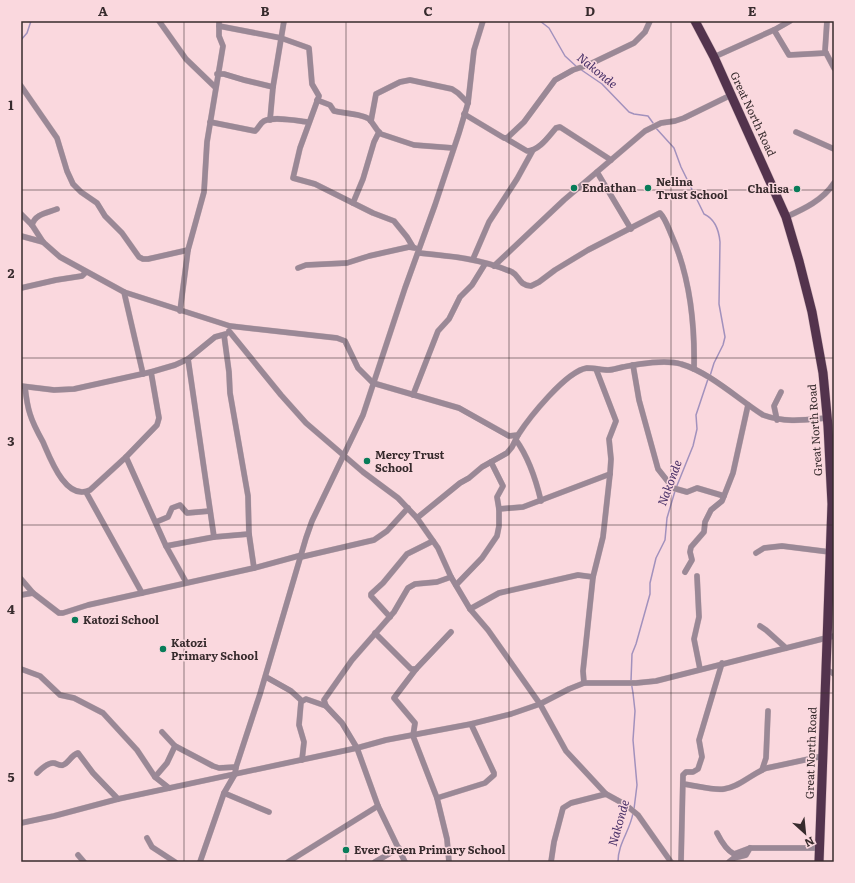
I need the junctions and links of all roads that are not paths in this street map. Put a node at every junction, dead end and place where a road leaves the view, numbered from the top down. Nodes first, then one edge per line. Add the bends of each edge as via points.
1 (159, 21) edge
2 (284, 21) edge
3 (483, 21) edge
4 (650, 21) edge
5 (695, 21) edge
6 (790, 21) edge
7 (827, 21) edge
8 (834, 22) edge
9 (219, 23) edge
10 (774, 30) junction
11 (281, 38) junction
12 (826, 53) junction
13 (714, 57) junction
14 (834, 68) edge
15 (217, 74) junction
16 (21, 86) edge
17 (216, 87) junction
18 (273, 87) junction
19 (731, 95) junction
20 (317, 100) junction
21 (468, 103) junction
22 (464, 114) junction
23 (270, 120) junction
24 (371, 121) junction
25 (210, 122) junction
26 (309, 122) junction
27 (378, 132) junction
28 (796, 132) dead end
29 (505, 138) junction
30 (453, 148) junction
31 (834, 149) edge
32 (533, 150) junction
33 (611, 160) junction
34 (597, 172) junction
35 (834, 183) edge
36 (353, 203) junction
37 (57, 209) dead end
38 (21, 214) edge
39 (786, 217) junction
40 (32, 225) junction
41 (631, 229) junction
42 (21, 236) edge
43 (42, 242) junction
44 (413, 247) junction
45 (188, 250) junction
46 (419, 251) junction
47 (473, 259) junction
48 (485, 264) junction
49 (494, 266) junction
50 (298, 268) dead end
51 (86, 272) junction
52 (21, 288) edge
53 (124, 292) junction
54 (180, 311) junction
55 (229, 328) junction
56 (224, 335) junction
57 (188, 359) junction
58 (633, 365) junction
59 (596, 369) junction
60 (694, 369) junction
61 (151, 372) junction
62 (143, 374) junction
63 (373, 383) junction
64 (23, 386) edge
65 (781, 392) dead end
66 (413, 395) junction
67 (748, 405) junction
68 (777, 420) junction
69 (830, 423) edge
70 (517, 438) junction
71 (343, 455) junction
72 (126, 457) junction
73 (491, 462) junction
74 (610, 474) junction
75 (86, 492) junction
76 (724, 496) junction
77 (541, 501) junction
78 (833, 504) edge
79 (408, 508) junction
80 (499, 509) junction
81 (210, 511) junction
82 (417, 518) junction
83 (156, 522) junction
84 (249, 534) junction
85 (214, 537) junction
86 (433, 541) junction
87 (166, 546) junction
88 (830, 552) junction
89 (756, 553) dead end
90 (302, 556) junction
91 (254, 568) junction
92 (685, 572) dead end
93 (697, 576) dead end
94 (451, 577) junction
95 (593, 577) junction
96 (21, 579) edge
97 (186, 582) junction
98 (456, 585) junction
99 (33, 593) junction
100 (142, 593) junction
101 (21, 595) edge
102 (470, 609) junction
103 (390, 617) junction
104 (760, 626) dead end
105 (451, 632) dead end
106 (375, 634) junction
107 (830, 637) edge
108 (786, 648) junction
109 (722, 663) junction
110 (21, 669) edge
111 (416, 669) junction
112 (700, 669) junction
113 (830, 672) edge
114 (266, 677) junction
115 (584, 683) junction
116 (302, 700) junction
117 (540, 704) junction
118 (326, 706) junction
119 (768, 710) dead end
120 (471, 724) junction
121 (162, 732) dead end
122 (413, 736) junction
123 (175, 746) junction
124 (357, 748) junction
125 (823, 756) junction
126 (302, 760) junction
127 (236, 767) junction
128 (762, 770) junction
129 (37, 773) dead end
130 (235, 774) junction
131 (155, 777) junction
132 (683, 784) junction
133 (169, 788) junction
134 (224, 793) junction
135 (606, 794) junction
136 (437, 798) junction
137 (118, 799) junction
138 (378, 806) junction
139 (269, 812) dead end
140 (21, 823) edge
141 (717, 833) dead end
142 (147, 838) dead end
143 (399, 848) junction
144 (750, 848) junction
145 (819, 848) junction
146 (78, 855) dead end
147 (84, 862) edge
148 (175, 862) edge
149 (200, 862) edge
150 (288, 862) edge
151 (375, 862) edge
152 (405, 862) edge
153 (449, 862) edge
154 (551, 862) edge
155 (671, 862) edge
156 (681, 862) edge
157 (729, 862) edge
158 (819, 862) edge

1 - 17 street via 186,60
2 - 11 street
3 - 21 street via 474,50
4 - 29 street via 645,32 634,43 555,80 524,122
5 - 13 highway, Great North Road
6 - 10 street
7 - 8 street
7 - 12 street via 824,49
9 - 11 street
9 - 15 street via 219,36 223,46
10 - 12 street via 789,55
10 - 13 street
11 - 18 street
11 - 20 street via 309,48 312,84 320,96
12 - 14 street
13 - 19 highway, Great North Road
15 - 17 street
15 - 18 street
16 - 45 street via 56,136 73,184 97,203 104,216 122,232 139,257 148,259
17 - 25 street
18 - 23 street
19 - 33 street via 678,120 655,125
19 - 39 highway, Great North Road
20 - 24 street via 330,105 333,111 366,117
20 - 26 street
21 - 22 street
21 - 24 street via 448,88 410,80 390,86 376,94
22 - 29 street
22 - 30 street
23 - 25 street via 263,122 255,131
23 - 26 street
24 - 27 street
25 - 45 street via 204,192
26 - 36 street via 293,178 314,184
27 - 30 street via 414,145
27 - 36 street
28 - 31 street
29 - 32 street via 527,151
30 - 46 street
32 - 33 street via 560,127
32 - 47 street via 490,222
33 - 34 street
34 - 41 street
34 - 49 street
35 - 39 street via 821,199
36 - 44 street via 394,221
37 - 40 street via 37,217
38 - 40 street
39 - 69 highway, Great North Road via 812,312
40 - 43 street
41 - 49 street via 588,250 531,286 521,283 514,273
41 - 60 street via 661,213 679,252 691,303 695,343
42 - 43 street
43 - 51 street via 60,257
44 - 46 street
44 - 50 street via 347,263 306,265
45 - 54 street
46 - 47 street
46 - 63 street
47 - 48 street
48 - 49 street
48 - 66 street via 472,285 460,297 449,319 438,331
51 - 52 street via 82,276
51 - 53 street
53 - 54 street
53 - 62 street
54 - 55 street
55 - 56 street
55 - 63 street via 343,339 360,371
55 - 71 street via 281,395 306,422
56 - 57 street via 215,337
56 - 84 street via 230,393 248,496
57 - 61 street
57 - 81 street
58 - 59 street via 610,370
58 - 60 street via 679,363
58 - 76 street via 639,400 658,470 674,488 686,492 697,488
59 - 70 street via 581,370 555,390 539,406
59 - 74 street via 616,419 609,439
60 - 67 street
61 - 62 street
61 - 72 street via 159,421
62 - 64 street via 74,389 54,390
63 - 66 street
63 - 71 street via 362,415
64 - 75 street via 30,415 55,470 72,488
65 - 68 street via 774,406
66 - 70 street via 459,408 501,433
67 - 68 street
67 - 76 street via 733,473
68 - 69 street
69 - 78 highway, Great North Road
70 - 73 street via 507,453
70 - 77 street via 536,481
71 - 79 street
71 - 90 street via 312,521
72 - 75 street
72 - 83 street
73 - 80 street via 503,484 497,497
73 - 82 street
74 - 77 street
74 - 95 street via 603,537
75 - 100 street
76 - 92 street via 711,510 705,522 704,532 691,547 692,560
77 - 80 street
78 - 88 highway, Great North Road
79 - 82 street
79 - 90 street via 387,531 374,540
80 - 98 street via 497,536 482,558
81 - 83 street via 187,512 180,505 172,508 168,517
81 - 85 street
82 - 86 street
83 - 87 street
84 - 85 street
84 - 91 street
85 - 87 street
86 - 94 street
86 - 103 street via 407,554 371,594
87 - 97 street
88 - 89 street via 782,546 764,548
88 - 107 highway, Great North Road
90 - 91 street
90 - 114 street
91 - 97 street
93 - 112 street via 699,615 694,639
94 - 98 street
94 - 103 street via 410,586
95 - 102 street via 578,575 499,593
95 - 115 street via 583,671
96 - 99 street
97 - 100 street
98 - 102 street
99 - 100 street via 59,613
99 - 101 street
102 - 117 street via 488,630
103 - 106 street
104 - 108 street
105 - 111 street
106 - 111 street via 411,669
106 - 118 street via 324,700
107 - 108 street
107 - 113 highway, Great North Road
108 - 109 street
109 - 112 street
109 - 132 street via 699,740 702,757 698,769 684,773
110 - 131 street via 42,677 60,695 74,698 103,713 137,750
111 - 122 street via 394,698 415,722
112 - 115 street via 636,683
113 - 125 highway, Great North Road
114 - 116 street via 292,691
114 - 127 street
115 - 117 street
116 - 118 street
116 - 126 street via 299,720 299,730 304,740
117 - 120 street
117 - 135 street via 566,751
118 - 124 street via 342,724
119 - 128 street via 766,758
120 - 122 street
120 - 136 street via 494,775 485,782
121 - 123 street
122 - 124 street
122 - 136 street
123 - 127 street via 217,767
123 - 131 street via 167,763
124 - 126 street
124 - 138 street
125 - 128 street
125 - 145 highway, Great North Road
126 - 130 street
127 - 130 street
128 - 132 street via 723,790
129 - 137 street via 48,764 64,764 78,753
130 - 133 street
130 - 134 street
131 - 133 street
132 - 156 street
133 - 137 street
134 - 139 street
134 - 149 street
135 - 154 street via 571,803 563,808
135 - 155 street via 638,815
136 - 153 street via 447,839
137 - 140 street
138 - 143 street
138 - 150 street
141 - 144 street via 732,854
142 - 148 street via 152,847
143 - 151 street
143 - 152 street
144 - 145 street
144 - 157 street via 746,855
145 - 158 highway, Great North Road
146 - 147 street

